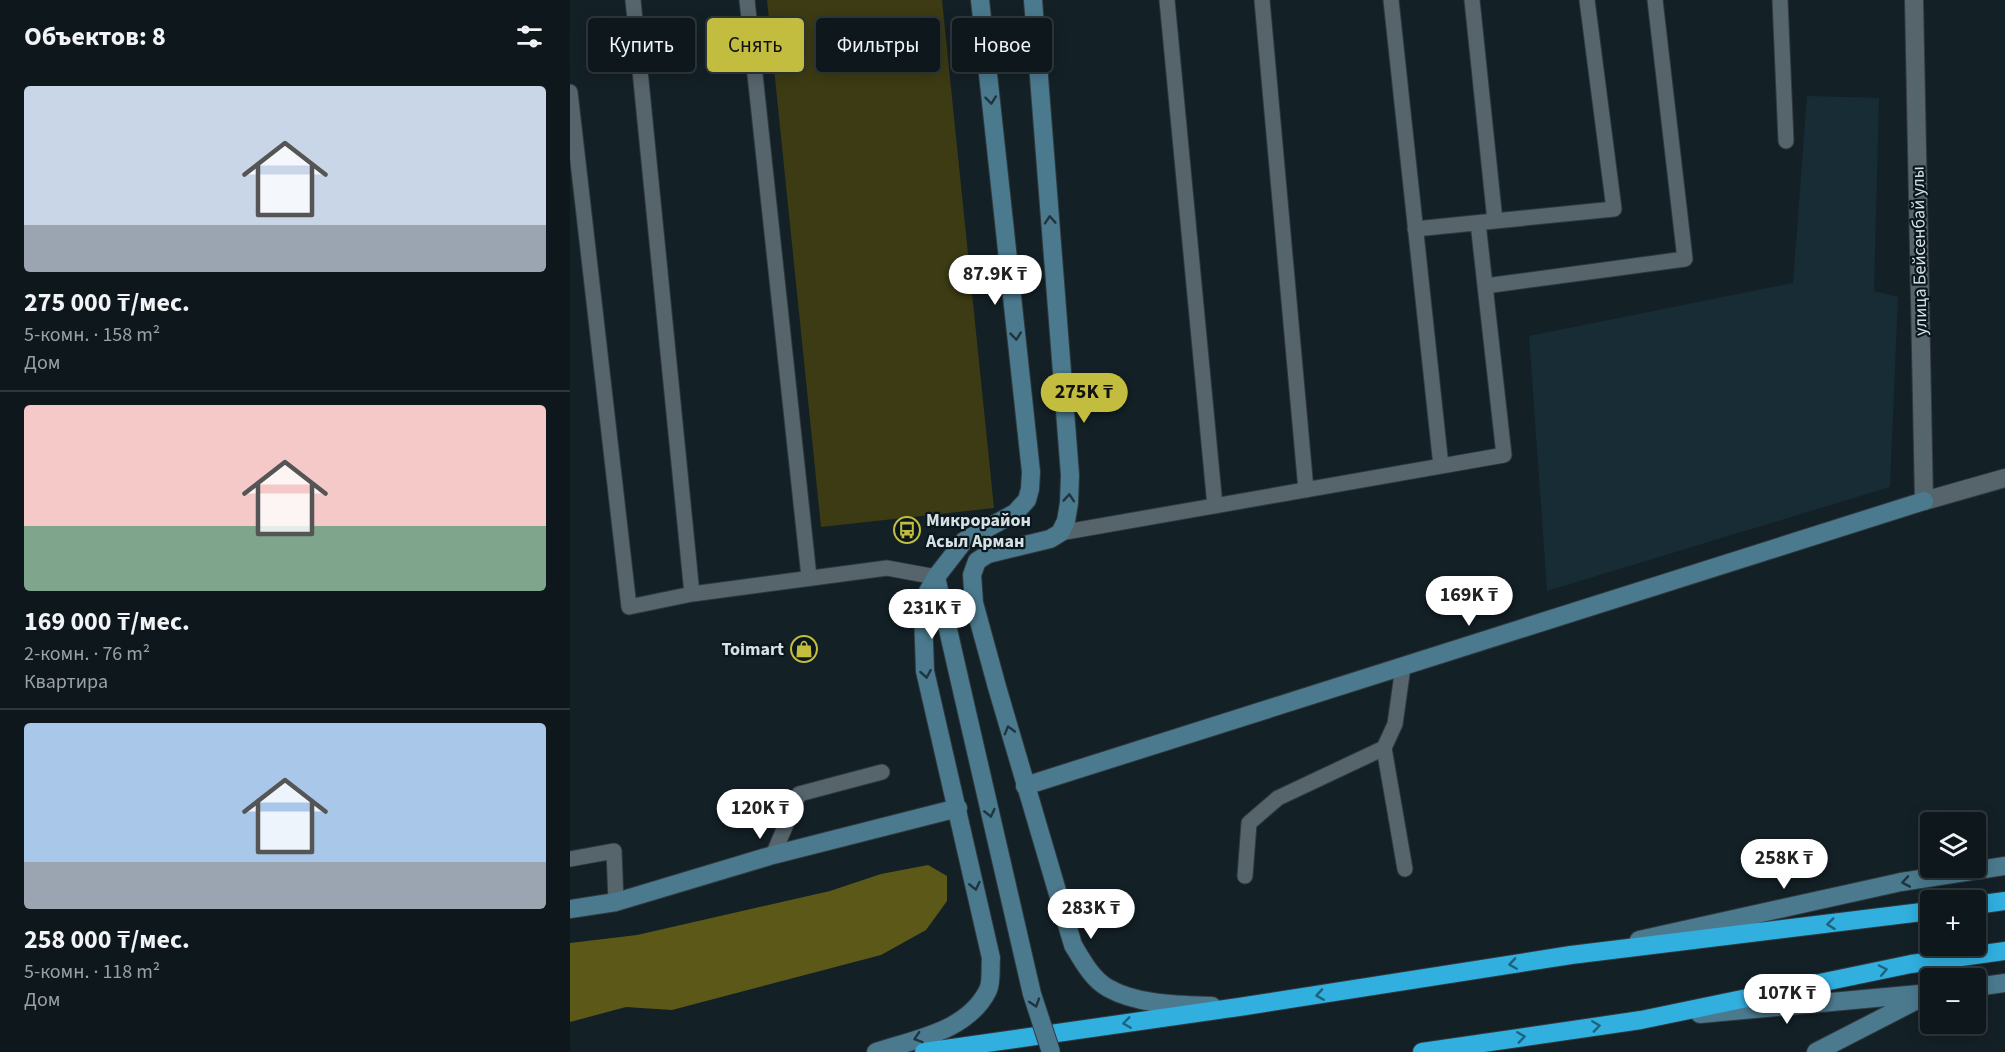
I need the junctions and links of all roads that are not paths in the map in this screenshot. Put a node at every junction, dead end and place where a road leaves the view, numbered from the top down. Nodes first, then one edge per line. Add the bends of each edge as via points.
1 (633, 0) edge
2 (747, 0) edge
3 (980, 0) edge
4 (1034, 0) edge
5 (1167, 0) edge
6 (1262, 0) edge
7 (1391, 0) edge
8 (1473, 0) edge
9 (1587, 0) edge
10 (1654, 0) edge
11 (1780, 0) edge
12 (1914, 0) edge
13 (570, 92) edge
14 (1786, 141) dead end
15 (1495, 221) junction
16 (1478, 223) junction
17 (1415, 228) junction
18 (1485, 286) junction
19 (1442, 466) junction
20 (2005, 478) edge
21 (1306, 490) junction
22 (1924, 501) junction
23 (1215, 506) junction
24 (1060, 533) junction
25 (809, 577) junction
26 (936, 577) junction
27 (692, 594) junction
28 (1403, 667) junction
29 (1384, 748) junction
30 (882, 772) dead end
31 (1025, 786) junction
32 (958, 808) junction
33 (773, 855) junction
34 (570, 859) edge
35 (2005, 866) edge
36 (1405, 869) dead end
37 (1245, 876) dead end
38 (2005, 901) edge
39 (616, 902) junction
40 (1986, 904) edge
41 (570, 909) edge
42 (1920, 912) edge
43 (2005, 951) edge
44 (1571, 955) junction
45 (2005, 983) edge
46 (1986, 986) edge
47 (1920, 995) edge
48 (1920, 999) edge
49 (1239, 1007) junction
50 (1641, 1020) junction
51 (876, 1052) edge
52 (924, 1052) edge
53 (1051, 1052) edge
54 (1422, 1052) edge
55 (1816, 1052) edge

1 - 27 lane
2 - 25 lane
3 -> 26 street via 1030,489 1016,513 964,541
24 -> 4 street via 1070,503 1070,475
5 - 23 lane
6 - 21 lane
7 - 17 lane
8 - 15 lane
9 - 15 lane via 1614,209
10 - 18 lane via 1685,259
11 - 14 lane
12 - 22 street, улица Бейсенбай улы
13 - 27 lane via 629,607
15 - 16 lane
16 - 17 lane
16 - 18 lane
17 - 19 lane
18 - 19 lane via 1504,455
19 - 21 lane
20 - 22 street
21 - 23 lane
22 - 28 street
23 - 24 lane
31 -> 24 street via 974,603 972,575 977,561 988,554
25 - 26 lane via 887,568
25 - 27 lane
26 -> 32 street via 926,595 923,613 925,671
26 -> 53 street, bridge via 1032,994
28 - 29 lane via 1395,724
28 - 31 street
29 - 36 lane
29 - 37 lane via 1278,798 1249,823
30 - 33 lane via 799,794
31 - 49 street via 1073,945 1089,970 1107,988 1134,998
32 - 33 street
32 -> 51 street via 991,958 989,988 972,1013 947,1029
33 - 39 street
34 - 39 lane via 614,852
35 -> 44 street via 1901,882
38 - 40 highway
39 - 41 street
42 -> 44 highway
50 -> 43 highway via 1911,964
44 -> 49 highway
45 - 46 street
47 - 50 street
48 - 55 street
49 -> 52 highway
54 -> 50 highway

